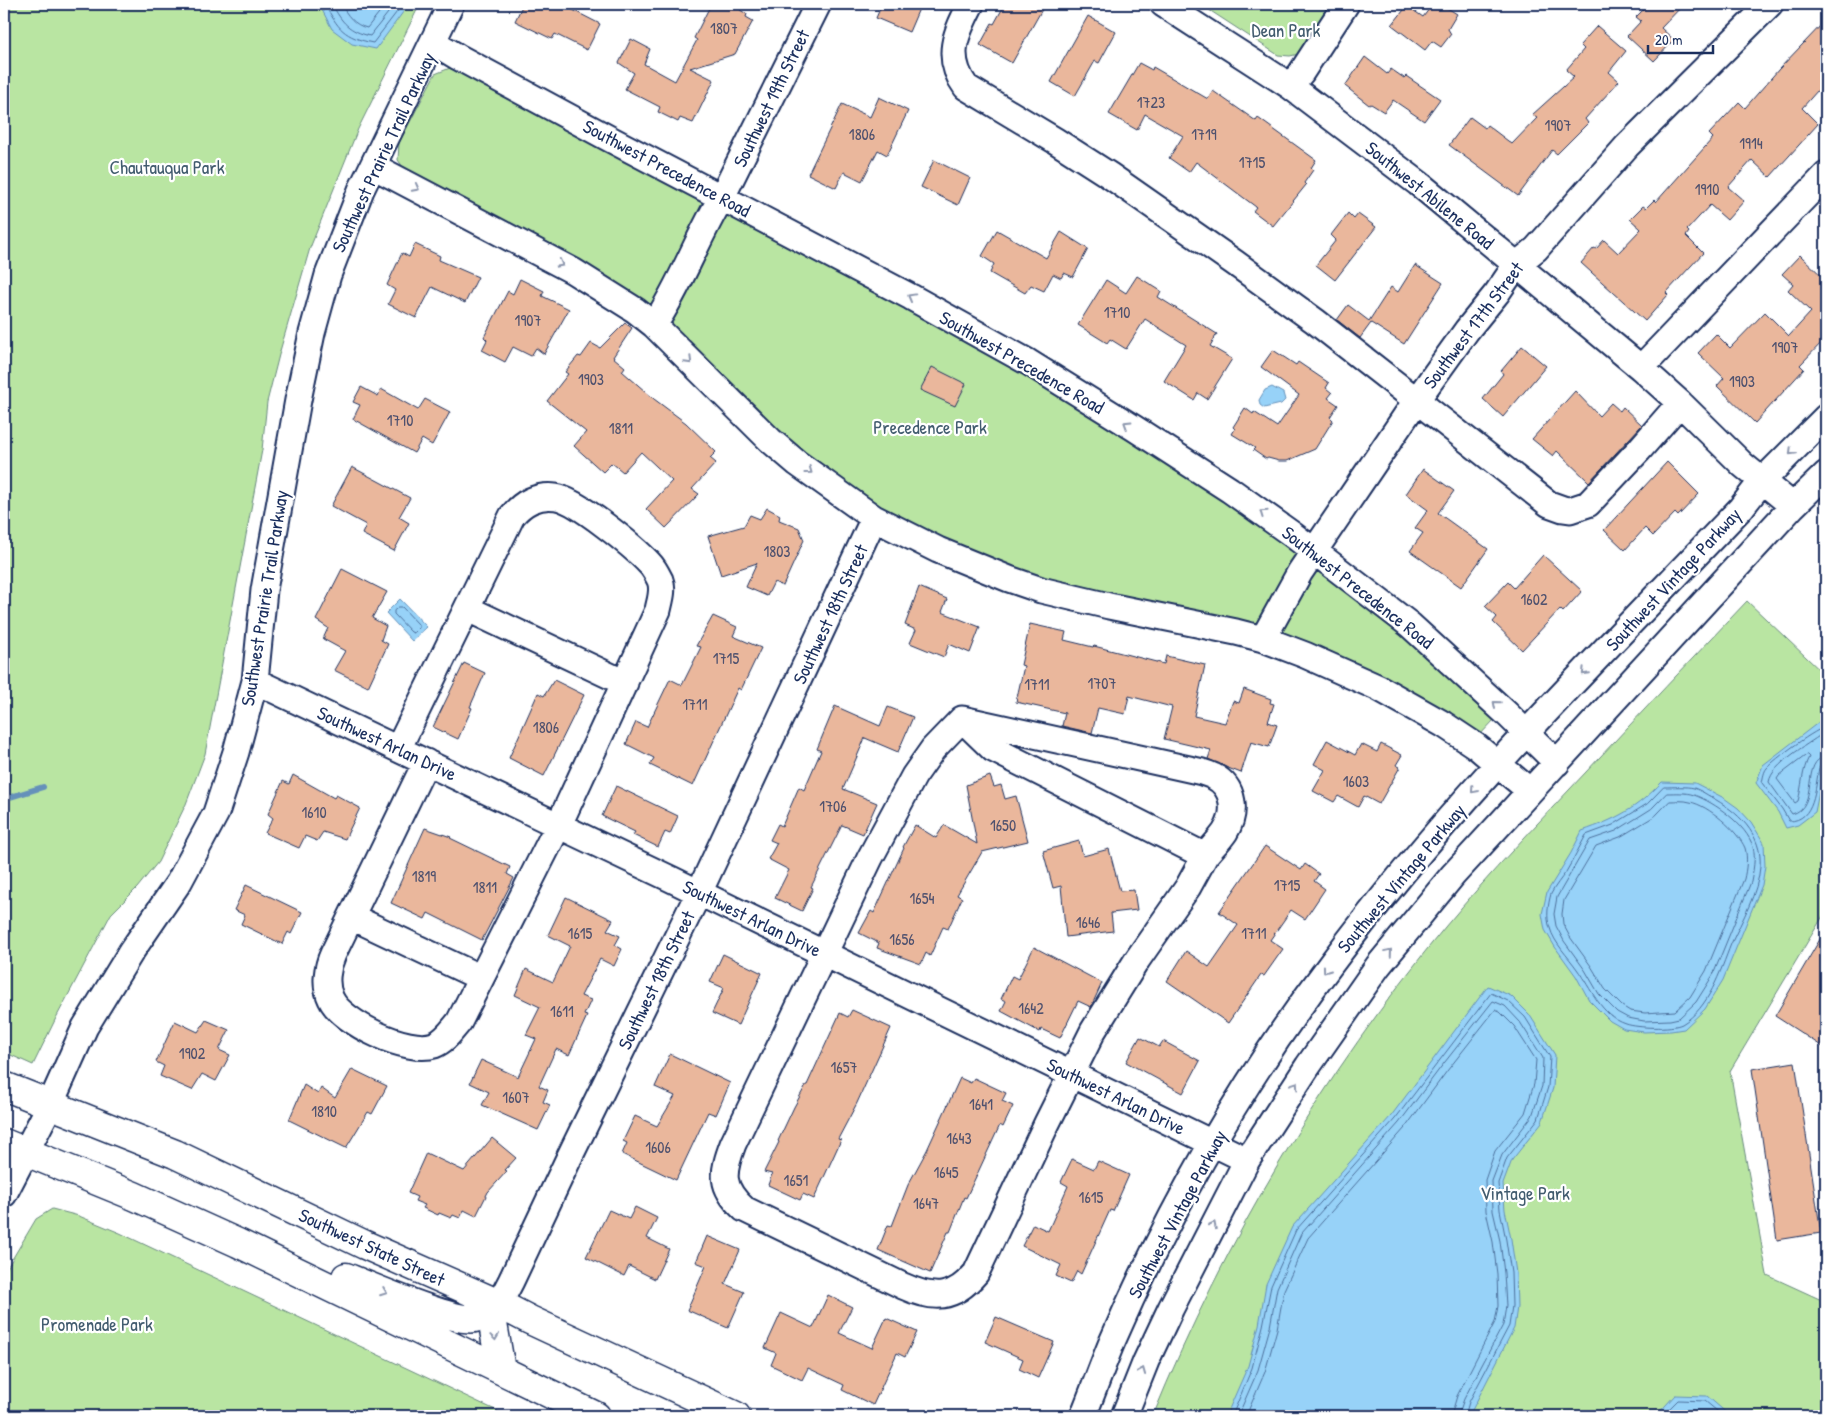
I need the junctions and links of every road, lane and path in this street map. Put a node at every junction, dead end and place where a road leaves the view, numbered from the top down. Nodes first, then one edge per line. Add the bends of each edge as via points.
1 (451, 4) edge
2 (818, 4) edge
3 (971, 4) edge
4 (1163, 4) edge
5 (1346, 4) edge
6 (1770, 4) edge
7 (433, 42) junction
8 (1290, 86) junction
9 (373, 166) junction
10 (1826, 175) edge
11 (722, 197) junction
12 (1516, 265) junction
13 (654, 325) junction
14 (1640, 368) junction
15 (1416, 401) junction
16 (1680, 404) junction
17 (1826, 417) edge
18 (1826, 474) edge
19 (1762, 482) junction
20 (1793, 506) junction
21 (874, 518) junction
22 (1315, 550) junction
23 (468, 609) junction
24 (1263, 639) junction
25 (254, 681) junction
26 (625, 683) junction
27 (962, 720) junction
28 (1526, 733) junction
29 (398, 749) junction
30 (426, 762) junction
31 (1557, 763) junction
32 (1498, 764) junction
33 (1530, 791) junction
34 (558, 825) junction
35 (1205, 856) junction
36 (699, 892) junction
37 (352, 917) junction
38 (823, 954) junction
39 (481, 978) junction
40 (1071, 1074) junction
41 (4, 1086) edge
42 (50, 1105) junction
43 (1212, 1144) junction
44 (15, 1147) edge
45 (1247, 1160) junction
46 (4, 1194) edge
47 (238, 1243) junction
48 (498, 1304) junction
49 (501, 1370) junction
50 (596, 1416) edge
51 (736, 1416) edge
52 (1083, 1416) edge
53 (1124, 1416) edge

1 - 7 street, Southwest Prairie Trail Parkway
2 - 11 street, Southwest 19th Street
3 - 15 street via 962,20 953,55 959,77 966,87 1170,216
4 - 8 street, Southwest Abilene Road
5 - 8 street
6 - 12 street, Southwest 17th Street via 1628,146 1536,249
7 - 9 street, Southwest Prairie Trail Parkway
7 - 11 street, Southwest Precedence Road
8 - 12 street, Southwest Abilene Road via 1418,183
9 -> 13 street via 573,271
9 - 25 street, Southwest Prairie Trail Parkway via 328,274 312,333 264,590
10 - 14 street
11 - 13 street, Southwest 19th Street
22 -> 11 street, Southwest Precedence Road via 1222,485 1028,362
12 - 14 street, Southwest Abilene Road
12 - 15 street, Southwest 17th Street
13 -> 21 street via 770,440
14 - 16 street, Southwest Abilene Road
15 - 16 street via 1549,504 1570,510 1588,504
15 - 22 street, Southwest 17th Street
16 - 19 street, Southwest Abilene Road
17 -> 19 street, Southwest Vintage Parkway
18 - 20 street, Southwest Vintage Parkway
19 - 20 street, Southwest Abilene Road
19 -> 28 street, Southwest Vintage Parkway via 1741,508
20 - 31 street, Southwest Vintage Parkway
21 - 24 street via 938,550 1041,590
21 - 36 street, Southwest 18th Street
22 - 24 street, Southwest 17th Street
28 -> 22 street, Southwest Precedence Road via 1410,625
23 - 26 street
23 - 26 street via 512,516 520,506 546,497 575,504 650,564 661,583 662,597 658,610
23 - 29 street
24 - 32 street via 1361,679 1401,700 1443,724
25 - 29 street, Southwest Arlan Drive
25 - 42 street, Southwest Prairie Trail Parkway via 216,813 179,882 85,1027
26 - 34 street
27 - 35 street via 993,749
27 - 35 street via 1212,776 1230,793 1232,817 1224,833
27 - 38 street via 929,753 914,776
28 - 31 street, Southwest Precedence Road
28 - 32 street, Southwest Vintage Parkway
29 - 30 street, Southwest Arlan Drive
30 - 34 street, Southwest Arlan Drive
30 - 37 street
31 - 33 street, Southwest Vintage Parkway
32 - 33 street
32 -> 43 street, Southwest Vintage Parkway via 1386,893 1329,966 1270,1051
45 -> 33 street, Southwest Vintage Parkway via 1378,966 1453,875
34 - 36 street, Southwest Arlan Drive
34 - 39 street
35 - 40 street via 1188,887 1119,988
36 - 38 street, Southwest Arlan Drive
36 - 48 street, Southwest 18th Street
37 - 39 street
37 - 39 street via 329,964 328,992 341,1013 386,1038 412,1046 434,1045 441,1041 459,1022
38 - 40 street, Southwest Arlan Drive
38 - 40 street via 733,1144 725,1171 726,1185 734,1199 744,1209 778,1226 916,1292 944,1296 957,1292 976,1273
40 - 43 street, Southwest Arlan Drive
41 - 42 main road, Southwest State Street
42 - 44 street, Southwest Prairie Trail Parkway
42 - 48 main road, Southwest State Street via 175,1154 365,1245
43 - 45 street, Southwest Arlan Drive
43 - 52 street, Southwest Vintage Parkway via 1134,1294
44 - 46 street, Southwest Prairie Trail Parkway
44 - 47 main road
53 -> 45 street, Southwest Vintage Parkway via 1171,1308
47 -> 48 main road via 315,1265 462,1319 474,1318
47 - 49 main road
48 -> 49 main road via 493,1324
48 - 51 main road, Southwest State Street
49 - 50 main road

